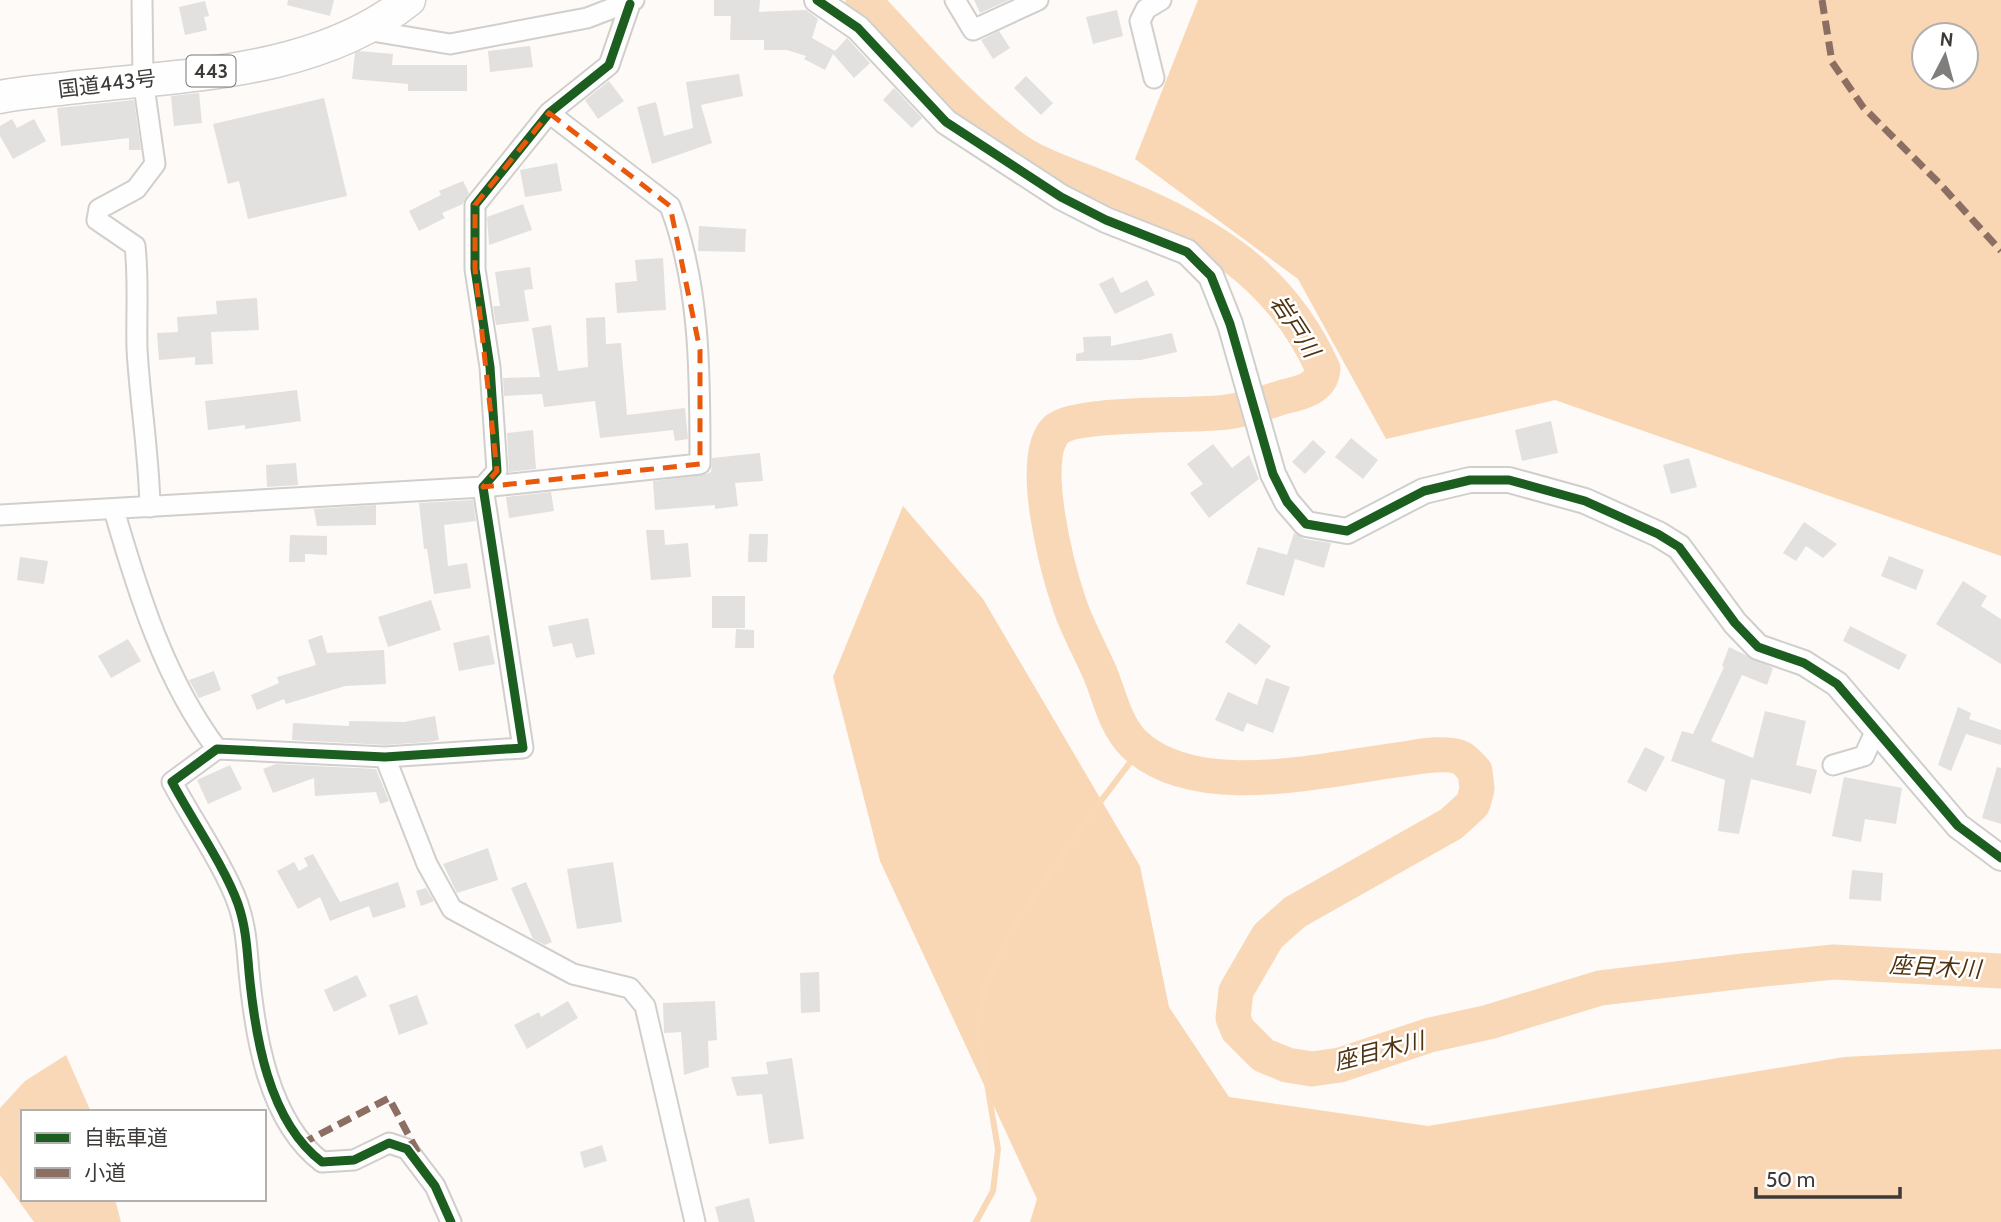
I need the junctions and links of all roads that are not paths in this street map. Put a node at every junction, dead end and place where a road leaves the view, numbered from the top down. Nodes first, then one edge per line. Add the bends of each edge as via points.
1 (142, 0) edge
2 (409, 0) edge
3 (817, 0) edge
4 (955, 0) edge
5 (1038, 0) edge
6 (1161, 0) edge
7 (632, 2) edge
8 (366, 30) junction
9 (1154, 78) dead end
10 (143, 79) junction
11 (0, 97) edge
12 (549, 113) junction
13 (483, 487) junction
14 (150, 507) junction
15 (114, 510) junction
16 (0, 515) edge
17 (1877, 728) junction
18 (218, 748) junction
19 (385, 757) junction
20 (1833, 765) dead end
21 (2001, 858) edge
22 (451, 1222) edge
23 (695, 1222) edge

1 - 10 street
2 - 8 highway, 国道443号 / 443
3 - 17 street via 858,28 946,122 1106,220 1187,252 1211,276 1230,324 1273,474 1287,502 1307,524 1347,531 1424,491 1470,480 1510,480 1585,501 1679,547 1735,624 1758,647 1804,663 1838,684
4 - 5 street via 973,30
6 - 9 street via 1146,9 1140,21
7 - 8 street via 587,18 450,44
7 - 12 street via 609,65
8 - 10 highway, 国道443号 / 443 via 324,49 268,64
10 - 11 highway, 国道443号 / 443
10 - 14 street via 155,164 136,188 99,209 97,220 135,246 137,350
12 - 13 street via 475,205 475,269 490,367 497,471
12 - 13 street via 670,206 701,350 700,464
13 - 14 street
13 - 19 street via 523,748
14 - 15 street
15 - 16 street
15 - 18 street via 140,600 196,721
17 - 20 street via 1864,756
17 - 21 street via 1958,826
18 - 19 street
18 - 22 street via 172,782 237,902 247,933 258,1028 269,1075 288,1122 305,1149 322,1162 354,1160 389,1143 407,1149 435,1186
19 - 23 street via 427,864 452,909 573,974 629,989 645,1006

